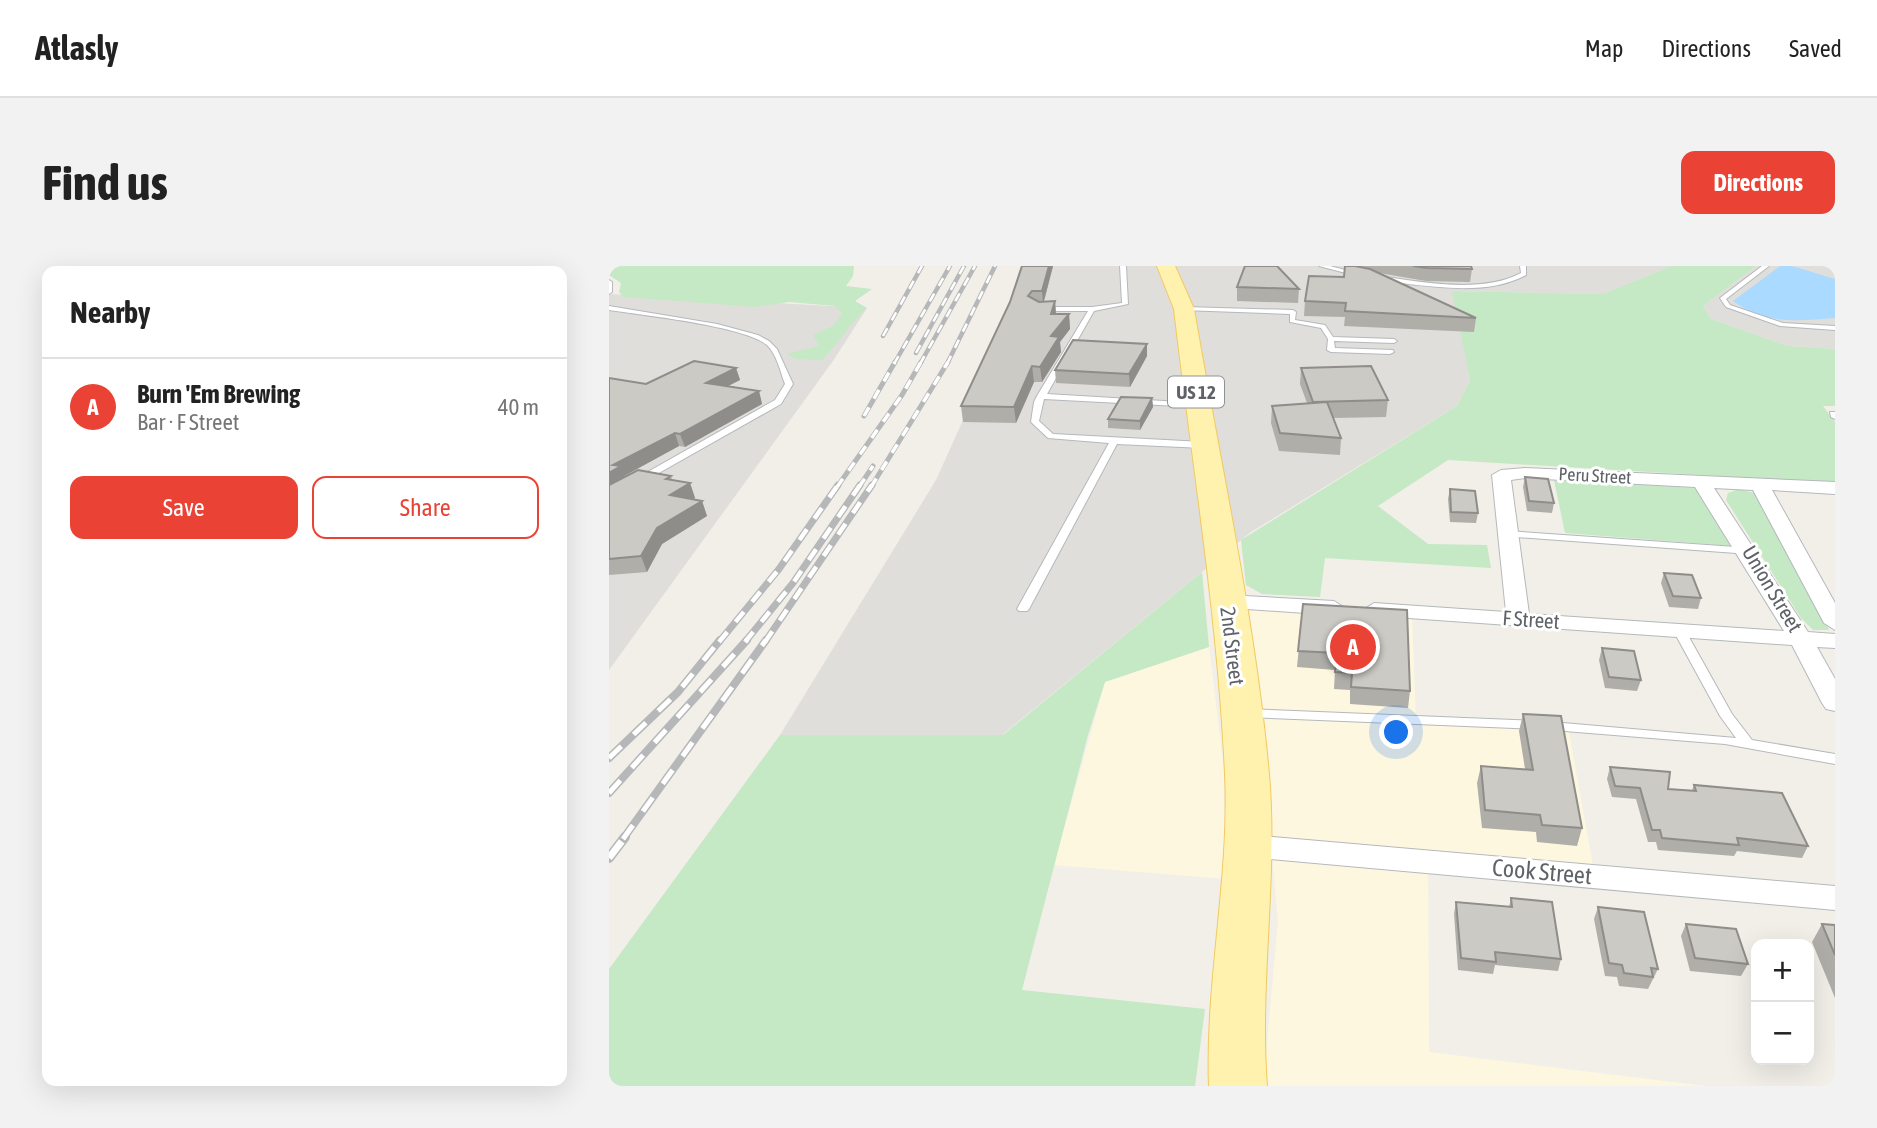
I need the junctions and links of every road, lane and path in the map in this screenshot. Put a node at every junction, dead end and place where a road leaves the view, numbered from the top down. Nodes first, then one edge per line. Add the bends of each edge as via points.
1 (1123, 266) edge
2 (1166, 266) edge
3 (1322, 266) edge
4 (1523, 266) edge
5 (1766, 266) edge
6 (609, 282) edge
7 (609, 292) edge
8 (609, 308) edge
9 (1035, 309) edge
10 (1092, 309) junction
11 (1184, 310) junction
12 (1835, 328) edge
13 (1331, 339) junction
14 (1394, 341) dead end
15 (1390, 352) dead end
16 (1041, 396) junction
17 (1197, 405) junction
18 (1114, 441) junction
19 (1203, 445) junction
20 (1700, 481) junction
21 (633, 484) edge
22 (1759, 484) junction
23 (1835, 488) edge
24 (1507, 534) junction
25 (1750, 551) junction
26 (1226, 602) junction
27 (1023, 609) dead end
28 (1518, 620) junction
29 (1835, 623) edge
30 (1679, 631) junction
31 (1802, 639) junction
32 (1835, 641) edge
33 (1835, 703) edge
34 (1240, 713) junction
35 (1747, 743) junction
36 (1835, 759) edge
37 (1249, 846) junction
38 (1835, 898) edge
39 (1235, 1031) junction
40 (1218, 1086) edge
41 (1238, 1086) edge

1 - 10 lane via 1125,304
2 - 11 main road, 2nd Street / US 12
3 - 4 lane via 1400,281 1465,286 1516,282 1524,274
5 - 12 lane via 1728,292 1722,299 1728,306 1782,325
6 - 7 lane
8 - 21 lane via 764,339 774,348 789,384 778,402
9 - 10 lane
10 - 16 lane
11 - 13 lane via 1293,312 1292,321 1323,326
11 - 17 main road, 2nd Street / US 12
13 - 14 lane
13 - 15 lane via 1331,350
16 - 17 lane
16 - 18 lane via 1035,422 1051,436
17 - 19 main road, 2nd Street / US 12
18 - 19 lane
18 - 27 lane
19 - 26 main road, 2nd Street / US 12
20 - 22 street, Peru Street
20 - 24 street, Peru Street via 1501,475
20 - 25 street, Union Street
22 - 23 street, Peru Street
22 - 29 street, Union Street
24 - 25 lane
24 - 28 street, Peru Street
25 - 31 street, Union Street
26 - 28 street, F Street
26 - 34 main road, 2nd Street / US 12
28 - 30 street, F Street
30 - 31 street, F Street
30 - 35 lane via 1726,716
31 - 32 street, F Street
31 - 33 street, Union Street
34 - 35 lane via 1540,725
34 - 37 main road, 2nd Street / US 12
35 - 36 lane
37 - 38 street, Cook Street
37 - 39 main road, 2nd Street / US 12
39 - 40 main road, 2nd Street / US 12
39 - 41 main road, 2nd Street / US 12

